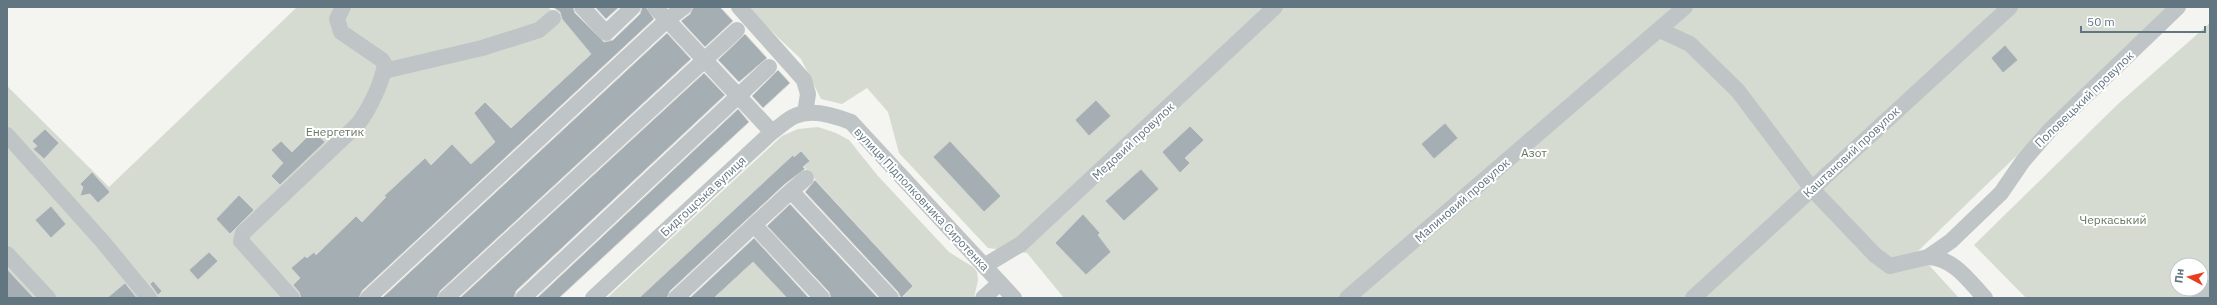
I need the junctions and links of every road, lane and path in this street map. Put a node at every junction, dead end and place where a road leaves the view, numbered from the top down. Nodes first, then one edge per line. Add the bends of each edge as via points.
1 (343, 7) edge
2 (582, 7) edge
3 (633, 7) edge
4 (655, 7) edge
5 (684, 7) edge
6 (739, 7) edge
7 (1276, 7) edge
8 (1685, 7) edge
9 (2010, 7) edge
10 (2178, 7) edge
11 (553, 18) dead end
12 (667, 20) junction
13 (737, 30) dead end
14 (1660, 30) junction
15 (704, 60) junction
16 (769, 67) dead end
17 (384, 71) junction
18 (739, 95) junction
19 (805, 113) junction
20 (823, 114) joint
21 (772, 132) junction
22 (7, 135) edge
23 (806, 178) dead end
24 (1812, 189) junction
25 (791, 191) junction
26 (754, 225) junction
27 (7, 254) edge
28 (1928, 257) junction
29 (984, 266) junction
30 (1000, 283) junction
31 (2210, 288) edge
32 (48, 298) edge
33 (149, 298) edge
34 (292, 298) edge
35 (368, 298) edge
36 (446, 298) edge
37 (523, 298) edge
38 (593, 298) edge
39 (676, 298) edge
40 (822, 298) edge
41 (891, 298) edge
42 (984, 298) edge
43 (1014, 298) edge
44 (1348, 298) edge
45 (1693, 298) edge
46 (1985, 298) edge
47 (2199, 298) edge

1 - 17 street via 336,20 337,26 341,32 382,60 385,65
2 - 3 street via 606,33
4 - 12 street
5 - 12 street
6 - 19 street via 804,80 808,94
7 - 29 street, Медовий провулок via 1021,244
8 - 14 street, Малиновий провулок
9 - 24 street, Каштановий провулок
10 - 28 street, Половецький провулок via 2048,131 2001,193 1951,241
11 - 17 street via 539,30 482,48
12 - 15 street
12 - 35 street
13 - 15 street
14 - 24 street via 1690,44 1738,91
14 - 44 street, Малиновий провулок
15 - 18 street
15 - 36 street
16 - 18 street
17 - 34 street via 366,114 358,124 243,233 241,241
18 - 21 street
18 - 37 street
19 - 20 street, Бидгощська вулиця
19 - 21 street, Бидгощська вулиця via 795,116
20 - 29 street, вулиця Підполковника Сиротенка via 851,122
21 - 38 street, Бидгощська вулиця
22 - 33 street via 103,242
23 - 25 street
24 - 28 street, Половецький провулок via 1875,255 1890,266
24 - 45 street, Каштановий провулок
25 - 26 street
25 - 41 street
26 - 39 street
26 - 40 street
27 - 32 street
28 - 46 street via 1944,259 1954,266
29 - 30 street, вулиця Підполковника Сиротенка
30 - 42 street
30 - 43 street, вулиця Підполковника Сиротенка
31 - 47 street

